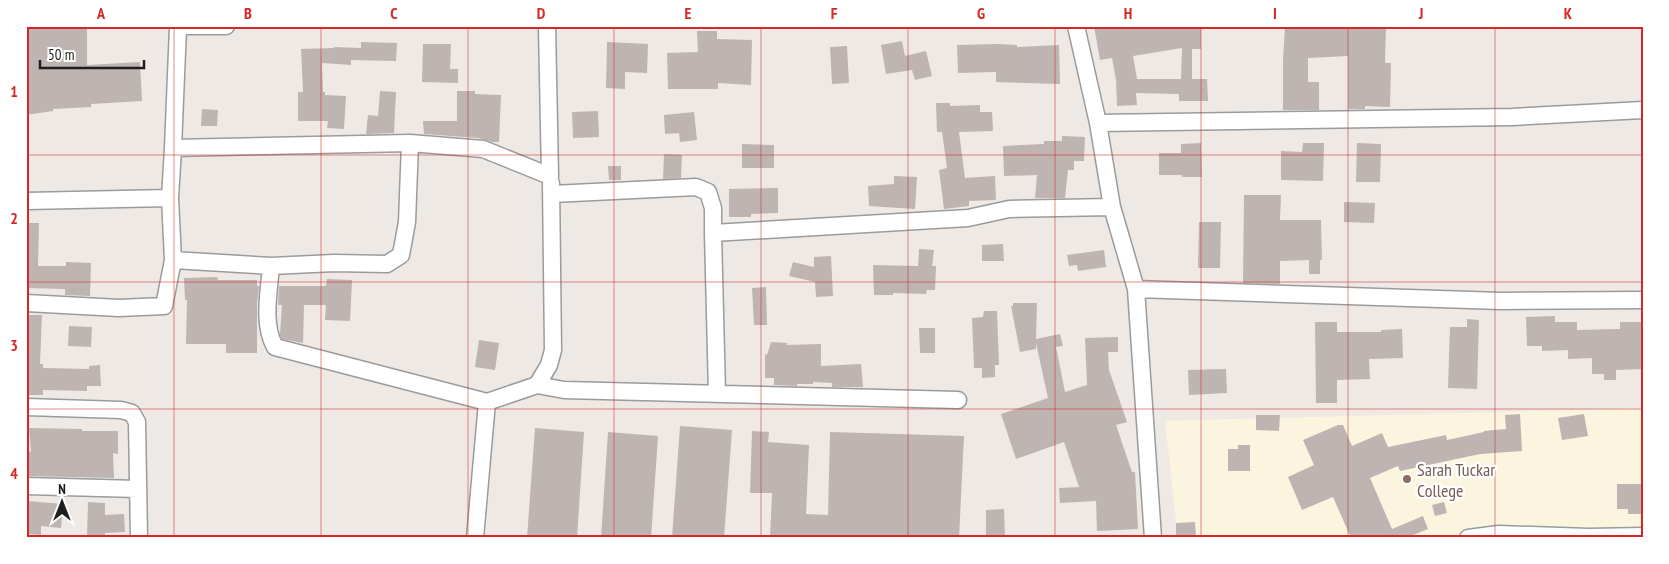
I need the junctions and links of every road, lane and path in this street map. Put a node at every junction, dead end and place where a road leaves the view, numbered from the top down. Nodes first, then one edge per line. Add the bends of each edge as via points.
1 (226, 26) edge
2 (547, 26) edge
3 (1076, 26) edge
4 (178, 27) edge
5 (1643, 110) edge
6 (1098, 123) junction
7 (410, 143) junction
8 (173, 148) junction
9 (550, 176) junction
10 (552, 194) junction
11 (170, 198) junction
12 (26, 201) edge
13 (1112, 207) junction
14 (713, 233) junction
15 (173, 260) junction
16 (271, 266) junction
17 (1136, 288) junction
18 (1643, 300) edge
19 (26, 304) edge
20 (537, 385) junction
21 (717, 394) junction
22 (958, 400) dead end
23 (487, 402) junction
24 (26, 407) edge
25 (26, 486) edge
26 (138, 489) junction
27 (1643, 536) edge
28 (139, 538) edge
29 (475, 538) edge
30 (1153, 538) edge
31 (1468, 538) edge

1 - 4 street
2 - 9 street
3 - 6 street
4 - 8 street
5 - 6 street via 1512,117
6 - 13 street
7 - 8 street
7 - 9 street via 483,149
7 - 16 street via 407,222 401,255 387,264
8 - 11 street
9 - 10 street
10 - 14 street via 696,188 708,192 713,208
10 - 20 street via 554,350
11 - 12 street
11 - 15 street
13 - 14 street via 1008,209 968,218
13 - 17 street
14 - 21 street
15 - 16 street
15 - 19 street via 164,306 119,308
16 - 23 street via 267,310 275,348
17 - 18 street via 1501,301
17 - 30 street
20 - 21 street via 564,390
20 - 23 street
21 - 22 street
23 - 29 street
24 - 26 street via 132,413 137,422
25 - 26 street
26 - 28 street
27 - 31 street via 1499,534

